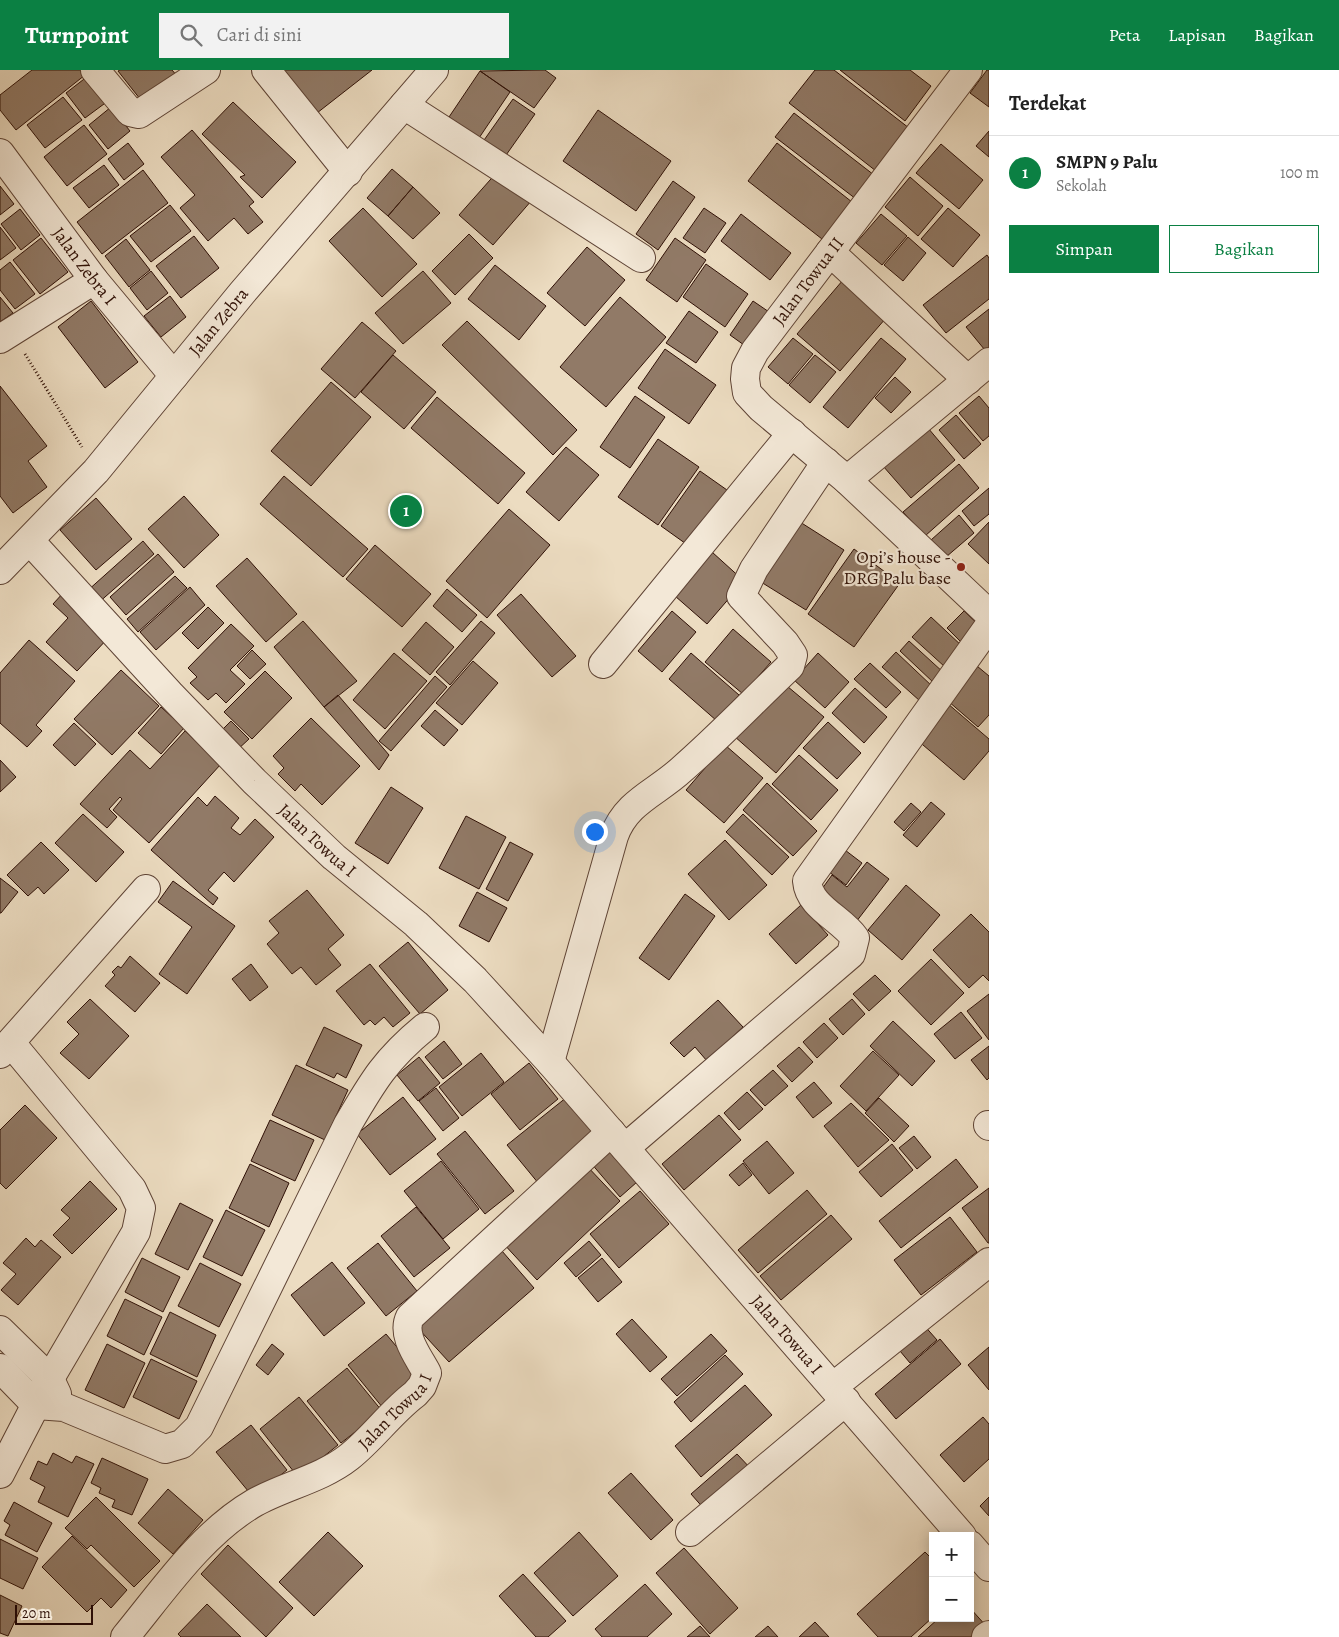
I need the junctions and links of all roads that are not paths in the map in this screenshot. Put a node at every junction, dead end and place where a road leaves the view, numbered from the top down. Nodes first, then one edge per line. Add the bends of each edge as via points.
1 (95, 70) edge
2 (206, 70) edge
3 (266, 70) edge
4 (434, 70) edge
5 (968, 70) edge
6 (404, 105) junction
7 (0, 153) edge
8 (348, 172) junction
9 (830, 252) junction
10 (641, 258) dead end
11 (94, 280) junction
12 (6, 336) edge
13 (989, 362) edge
14 (174, 376) junction
15 (968, 380) junction
16 (792, 433) junction
17 (826, 462) junction
18 (847, 480) junction
19 (30, 541) junction
20 (0, 570) edge
21 (989, 616) edge
22 (603, 664) dead end
23 (146, 889) dead end
24 (425, 1027) dead end
25 (6, 1049) edge
26 (550, 1062) junction
27 (618, 1140) junction
28 (989, 1262) edge
29 (0, 1330) edge
30 (0, 1368) edge
31 (50, 1379) junction
32 (840, 1394) junction
33 (36, 1405) junction
34 (64, 1407) junction
35 (0, 1474) edge
36 (690, 1532) dead end
37 (959, 1532) edge
38 (974, 1550) edge
39 (989, 1567) edge
40 (125, 1637) edge

1 - 2 street via 130,112 139,114
3 - 8 street
4 - 6 street, Jalan Zebra
5 - 9 street, Jalan Towua II
6 - 8 street, Jalan Zebra
6 - 10 street
7 - 11 street, Jalan Zebra I
8 - 14 street, Jalan Zebra
9 - 15 street
9 - 16 street, Jalan Towua II via 755,351 746,368 748,393
11 - 12 street
11 - 14 street, Jalan Zebra I
13 - 15 street
14 - 19 street, Jalan Zebra via 96,471
15 - 18 street
16 - 17 street, Jalan Towua II
16 - 22 street
17 - 18 street, Jalan Towua II
17 - 26 street via 754,569 741,596 785,643 793,655 790,666 681,770 620,819
18 - 21 street, Jalan Towua II
19 - 20 street, Jalan Zebra
19 - 26 street, Jalan Towua I via 254,781 334,857 422,930 475,980
21 - 27 street via 807,881 808,892 814,900 848,928 855,938 851,954
23 - 25 street
24 - 34 street via 399,1048 374,1078 348,1124 199,1427 191,1437 182,1444 165,1449
25 - 31 street via 132,1189 141,1208 136,1232
26 - 27 street, Jalan Towua I
27 - 32 street, Jalan Towua I
27 - 40 street, Jalan Towua I via 410,1317 407,1334 427,1373 415,1394 349,1457 253,1504 231,1520 176,1574
28 - 32 street
29 - 31 street
30 - 33 street
31 - 33 street
31 - 34 street
32 - 36 street
32 - 37 street, Jalan Towua I
33 - 34 street
33 - 35 street
38 - 39 street

